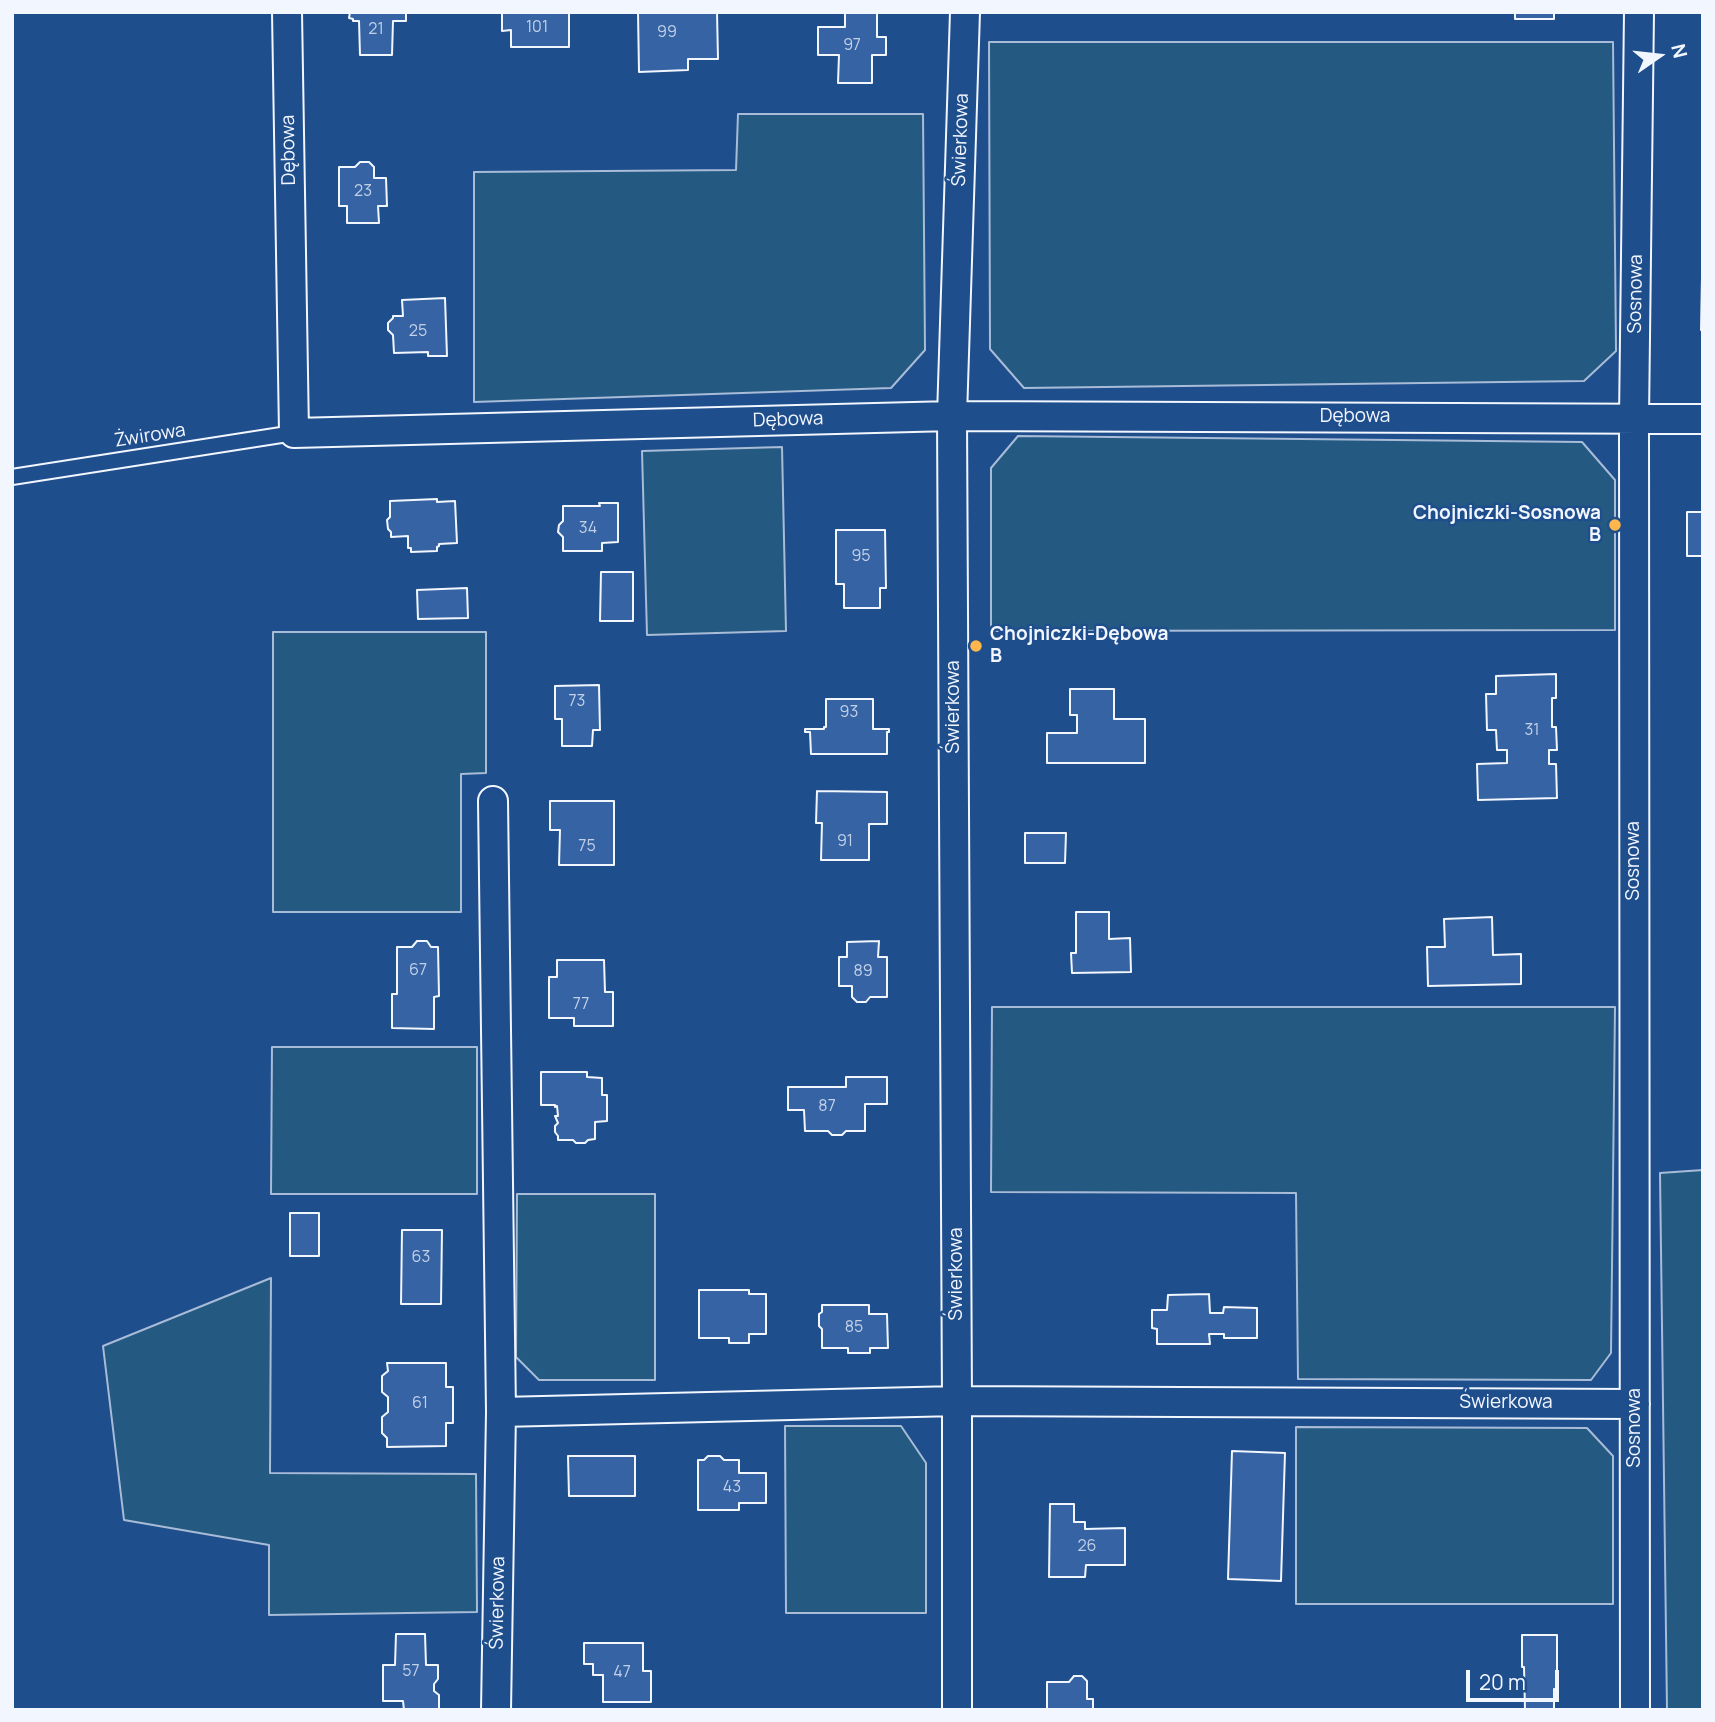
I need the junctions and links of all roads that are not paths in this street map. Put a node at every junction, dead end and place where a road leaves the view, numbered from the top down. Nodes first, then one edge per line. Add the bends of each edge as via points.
1 (286, 12) edge
2 (965, 12) edge
3 (1639, 12) edge
4 (952, 416) junction
5 (1634, 418) junction
6 (1703, 419) edge
7 (294, 433) junction
8 (12, 477) edge
9 (493, 801) dead end
10 (957, 1401) junction
11 (1635, 1404) junction
12 (501, 1412) junction
13 (496, 1710) edge
14 (957, 1710) edge
15 (1635, 1710) edge

1 - 7 street, Dębowa
2 - 4 street, Świerkowa
3 - 5 street, Sosnowa
4 - 5 street, Dębowa
4 - 7 street, Dębowa
4 - 10 street, Świerkowa
5 - 6 street, Dębowa
5 - 11 street, Sosnowa
7 - 8 lane, Żwirowa
9 - 12 street, Świerkowa
10 - 11 street, Świerkowa
10 - 12 street, Świerkowa
10 - 14 street, Świerkowa
11 - 15 street, Sosnowa
12 - 13 street, Świerkowa

